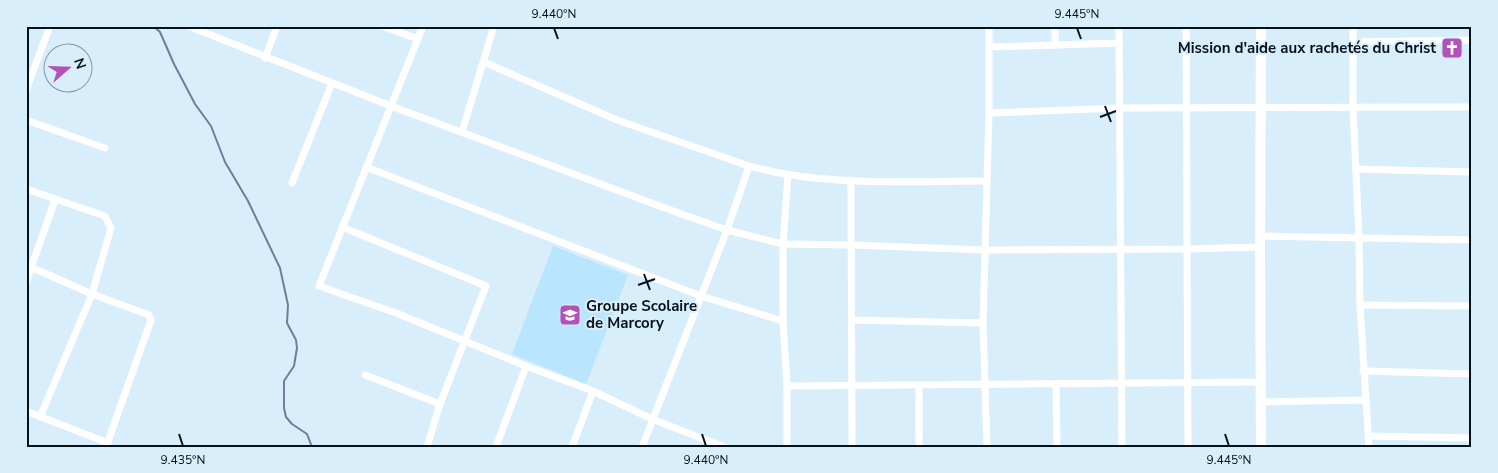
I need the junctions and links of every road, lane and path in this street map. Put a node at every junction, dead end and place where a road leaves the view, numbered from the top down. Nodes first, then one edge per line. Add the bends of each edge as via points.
1 (50, 26) edge
2 (188, 26) edge
3 (277, 26) edge
4 (382, 26) edge
5 (423, 26) edge
6 (494, 26) edge
7 (989, 26) edge
8 (1055, 26) edge
9 (1118, 26) edge
10 (1186, 26) edge
11 (1261, 26) edge
12 (1353, 26) edge
13 (418, 39) junction
14 (1472, 40) edge
15 (1353, 42) junction
16 (1119, 43) junction
17 (1055, 45) junction
18 (990, 47) junction
19 (265, 58) junction
20 (484, 62) junction
21 (332, 84) junction
22 (26, 90) edge
23 (392, 106) junction
24 (1353, 107) junction
25 (1472, 107) edge
26 (1119, 108) junction
27 (1187, 108) junction
28 (1260, 108) junction
29 (989, 112) junction
30 (26, 120) edge
31 (462, 132) junction
32 (105, 148) dead end
33 (750, 166) junction
34 (366, 167) junction
35 (1356, 169) junction
36 (1472, 172) edge
37 (788, 175) junction
38 (851, 180) junction
39 (986, 181) junction
40 (292, 183) dead end
41 (26, 190) edge
42 (55, 200) junction
43 (342, 227) junction
44 (727, 230) junction
45 (1359, 238) junction
46 (1472, 240) edge
47 (1260, 242) junction
48 (782, 244) junction
49 (853, 245) junction
50 (1187, 249) junction
51 (985, 250) junction
52 (1120, 250) junction
53 (29, 266) edge
54 (26, 282) edge
55 (92, 294) junction
56 (700, 296) junction
57 (1360, 305) junction
58 (1472, 306) edge
59 (852, 320) junction
60 (783, 321) junction
61 (983, 323) junction
62 (465, 342) junction
63 (526, 366) junction
64 (1363, 371) junction
65 (1472, 374) edge
66 (365, 375) dead end
67 (1121, 382) junction
68 (1188, 382) junction
69 (1261, 382) junction
70 (1056, 384) junction
71 (986, 385) junction
72 (787, 386) junction
73 (850, 386) junction
74 (919, 386) junction
75 (592, 391) junction
76 (1365, 400) junction
77 (1262, 402) junction
78 (440, 404) junction
79 (26, 411) edge
80 (40, 416) junction
81 (652, 419) junction
82 (1368, 436) junction
83 (1472, 438) edge
84 (107, 445) edge
85 (428, 447) edge
86 (496, 447) edge
87 (572, 447) edge
88 (642, 447) edge
89 (724, 447) edge
90 (787, 447) edge
91 (852, 447) edge
92 (919, 447) edge
93 (987, 447) edge
94 (1057, 447) edge
95 (1122, 447) edge
96 (1188, 447) edge
97 (1261, 447) edge
98 (1369, 447) edge

1 - 22 street
2 - 19 street
3 - 19 street
4 - 13 street
5 - 13 street
6 - 20 street
7 - 18 street
8 - 17 street
9 - 16 street
10 - 27 street
11 - 28 street
12 - 15 street
13 - 23 street
14 - 15 street
15 - 24 street
16 - 17 street
16 - 26 street
17 - 18 street
18 - 29 street
19 - 21 street
20 - 31 street
20 - 33 street via 617,120
21 - 23 street
21 - 40 street
23 - 31 street
23 - 34 street
24 - 25 street
24 - 28 street
24 - 35 street
26 - 27 street
26 - 29 street
26 - 52 street
27 - 28 street
27 - 50 street
28 - 47 street
29 - 39 street
30 - 32 street
31 - 44 street
33 - 37 street
33 - 44 street
34 - 43 street
34 - 56 street
35 - 36 street
35 - 45 street
37 - 38 street
37 - 48 street
38 - 39 street
38 - 49 street
39 - 51 street
41 - 42 street
42 - 53 street
42 - 55 street via 106,216 111,228
43 - 62 street via 486,286
43 - 62 street via 319,286
44 - 48 street
44 - 56 street
45 - 46 street
45 - 47 street
45 - 57 street
47 - 50 street
47 - 69 street
48 - 49 street
48 - 60 street
49 - 51 street
49 - 59 street
50 - 52 street
50 - 68 street
51 - 52 street
51 - 61 street
52 - 67 street
53 - 54 street
53 - 55 street
55 - 80 street
55 - 84 street via 144,312 151,320
56 - 60 street
56 - 81 street
57 - 58 street
57 - 64 street
59 - 61 street
59 - 73 street
60 - 72 street
61 - 71 street
62 - 63 street
62 - 78 street
63 - 75 street
63 - 86 street
64 - 65 street
64 - 76 street
66 - 78 street
67 - 68 street
67 - 70 street
67 - 95 street
68 - 69 street
68 - 96 street
69 - 77 street
70 - 71 street
70 - 94 street
71 - 74 street
71 - 93 street
72 - 73 street
72 - 90 street
73 - 74 street
73 - 91 street
74 - 92 street
75 - 81 street
75 - 87 street
76 - 77 street
76 - 82 street
77 - 97 street
78 - 85 street
79 - 80 street
80 - 84 street
81 - 88 street
81 - 89 street
82 - 83 street
82 - 98 street

